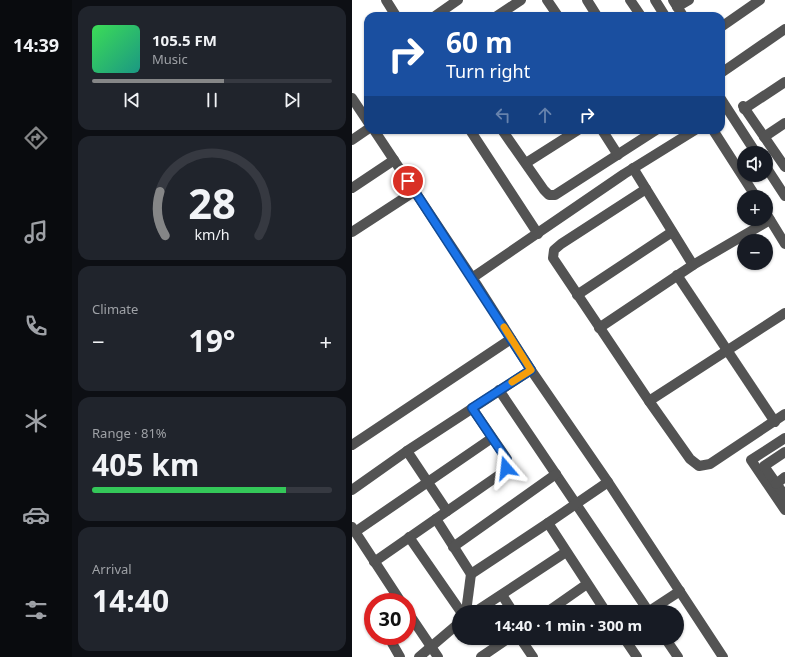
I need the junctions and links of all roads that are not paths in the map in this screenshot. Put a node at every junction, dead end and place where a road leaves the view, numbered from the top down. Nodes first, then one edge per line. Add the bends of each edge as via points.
1 (386, 0) edge
2 (458, 0) edge
3 (520, 0) edge
4 (547, 0) edge
5 (587, 0) edge
6 (630, 0) edge
7 (655, 0) edge
8 (689, 0) edge
9 (760, 0) edge
10 (678, 8) edge
11 (394, 12) edge
12 (441, 12) edge
13 (503, 12) edge
14 (555, 12) edge
15 (594, 12) edge
16 (638, 12) edge
17 (663, 12) edge
18 (725, 24) edge
19 (783, 34) edge
20 (725, 70) edge
21 (785, 82) edge
22 (352, 98) edge
23 (725, 110) edge
24 (364, 116) edge
25 (785, 122) edge
26 (364, 132) edge
27 (377, 134) edge
28 (473, 134) edge
29 (507, 134) edge
30 (572, 134) edge
31 (605, 134) edge
32 (650, 134) edge
33 (688, 134) edge
34 (716, 134) edge
35 (764, 136) junction
36 (352, 140) edge
37 (751, 146) edge
38 (618, 155) junction
39 (394, 160) junction
40 (526, 163) junction
41 (785, 167) edge
42 (633, 168) junction
43 (773, 178) edge
44 (352, 188) edge
45 (646, 189) junction
46 (752, 190) edge
47 (414, 191) junction
48 (785, 196) edge
49 (773, 224) edge
50 (753, 226) edge
51 (352, 232) edge
52 (672, 232) junction
53 (538, 234) junction
54 (785, 244) edge
55 (693, 265) junction
56 (677, 275) junction
57 (472, 278) junction
58 (577, 295) junction
59 (785, 313) edge
60 (599, 328) junction
61 (511, 339) junction
62 (728, 350) junction
63 (531, 370) junction
64 (499, 390) junction
65 (649, 401) junction
66 (472, 408) junction
67 (785, 414) edge
68 (774, 422) junction
69 (492, 438) junction
70 (785, 438) edge
71 (352, 445) edge
72 (406, 451) junction
73 (785, 452) edge
74 (556, 474) junction
75 (785, 477) edge
76 (427, 482) junction
77 (608, 482) junction
78 (776, 484) junction
79 (352, 490) edge
80 (576, 504) junction
81 (784, 504) edge
82 (446, 511) junction
83 (436, 519) junction
84 (548, 523) junction
85 (353, 529) edge
86 (409, 538) junction
87 (453, 547) junction
88 (566, 552) junction
89 (374, 562) junction
90 (471, 574) junction
91 (587, 584) junction
92 (680, 591) junction
93 (395, 593) edge
94 (502, 595) junction
95 (456, 605) edge
96 (467, 605) edge
97 (486, 605) edge
98 (508, 605) edge
99 (557, 605) edge
100 (601, 605) edge
101 (643, 605) edge
102 (659, 605) edge
103 (416, 624) edge
104 (452, 629) edge
105 (393, 645) edge
106 (499, 645) edge
107 (525, 645) edge
108 (629, 645) edge
109 (670, 645) edge
110 (431, 647) junction
111 (483, 656) edge
112 (400, 657) edge
113 (420, 657) edge
114 (438, 657) edge
115 (533, 657) edge
116 (637, 657) edge
117 (678, 657) edge
118 (723, 657) edge

1 - 11 street
2 - 12 street
3 - 13 street
4 - 14 street
5 - 15 street
6 - 16 street
7 - 17 street
8 - 10 street
9 - 18 street
19 - 20 street
21 - 35 street via 743,108
22 - 24 street
23 - 37 street
25 - 35 street
26 - 36 street
27 - 39 street
28 - 53 street
29 - 40 street
30 - 40 street
31 - 38 street
32 - 38 street
33 - 42 street
34 - 46 street
35 - 41 street
38 - 40 street via 555,195 549,195 544,190
39 - 44 street
39 - 47 street
42 - 45 street
42 - 53 street
43 - 48 street
45 - 52 street
45 - 58 street via 554,250 552,258
47 - 51 street
47 - 57 street
49 - 54 street
50 - 55 street
52 - 55 street
52 - 58 street
53 - 57 street
55 - 56 street
56 - 60 street
56 - 62 street
57 - 61 street
58 - 60 street
59 - 62 street
60 - 65 street
61 - 63 street
61 - 71 street
62 - 65 street
62 - 68 street
63 - 64 street
63 - 77 street
64 - 66 street
64 - 74 street
65 - 68 street via 690,459 699,466 710,464
66 - 69 street
66 - 72 street
67 - 68 street
69 - 76 street
69 - 82 street via 507,460 506,468
70 - 81 street via 751,460
72 - 76 street
72 - 79 street
73 - 78 street via 764,466
74 - 80 street
74 - 87 street
75 - 78 street
76 - 82 street
76 - 85 street
77 - 80 street
77 - 92 street
78 - 81 street
80 - 84 street
80 - 101 street
82 - 83 street
83 - 86 street
83 - 87 street
84 - 88 street
84 - 90 street
85 - 89 street
86 - 89 street
86 - 95 street
87 - 90 street
88 - 91 street
88 - 94 street
89 - 93 street
90 - 96 street
91 - 99 street
91 - 100 street
92 - 102 street
92 - 118 street
94 - 97 street
94 - 98 street
103 - 110 street
104 - 110 street
105 - 112 street
106 - 111 street
107 - 115 street
108 - 116 street
109 - 117 street
110 - 113 street
110 - 114 street

